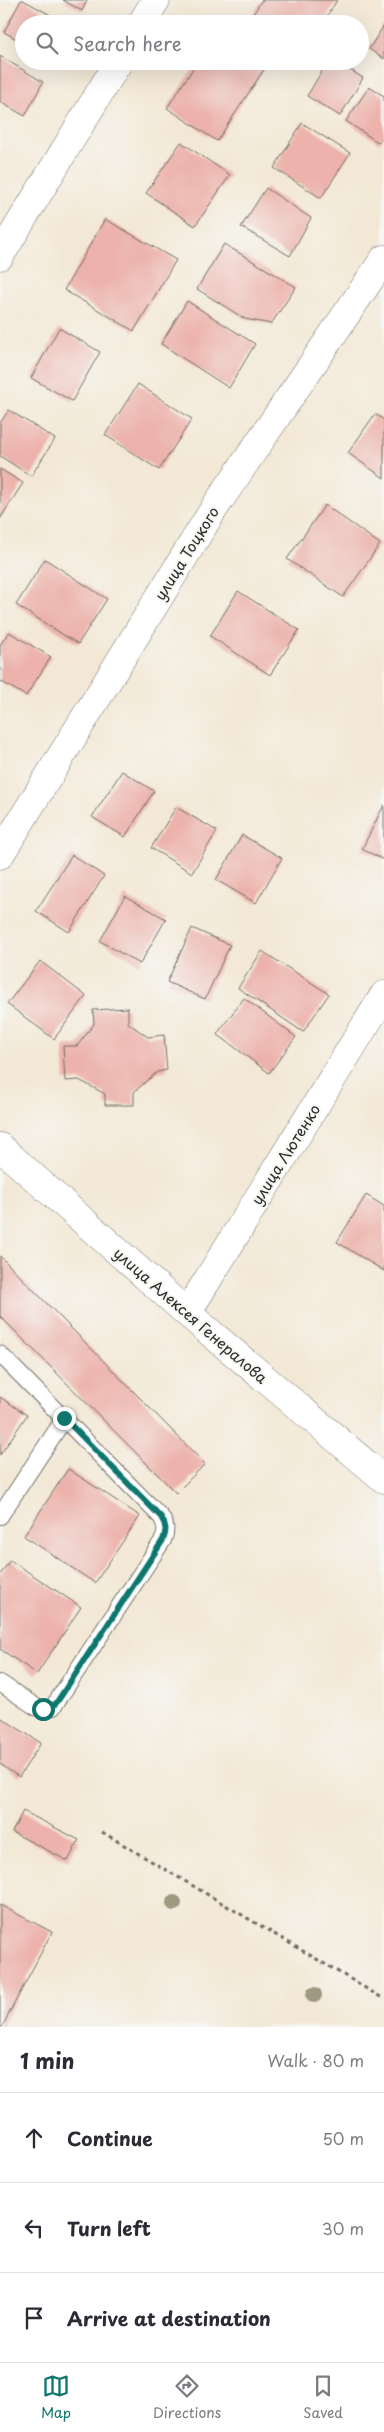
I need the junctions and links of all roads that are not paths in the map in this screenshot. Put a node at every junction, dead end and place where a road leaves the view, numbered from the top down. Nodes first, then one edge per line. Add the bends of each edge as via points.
1 (156, 0) edge
2 (147, 15) edge
3 (114, 70) edge
4 (0, 256) edge
5 (384, 259) edge
6 (0, 855) edge
7 (384, 995) edge
8 (0, 1147) edge
9 (187, 1314) junction
10 (0, 1354) edge
11 (64, 1418) junction
12 (384, 1479) edge
13 (0, 1516) edge
14 (0, 1683) edge

1 - 2 street
3 - 4 street
5 - 6 street, улица Тоцкого via 215,507
7 - 9 street, улица Лютенко
8 - 9 street, улица Алексея Генералова
9 - 12 street, улица Алексея Генералова
10 - 11 lane
11 - 13 lane
11 - 14 lane via 161,1517 166,1524 166,1533 53,1706 36,1707

